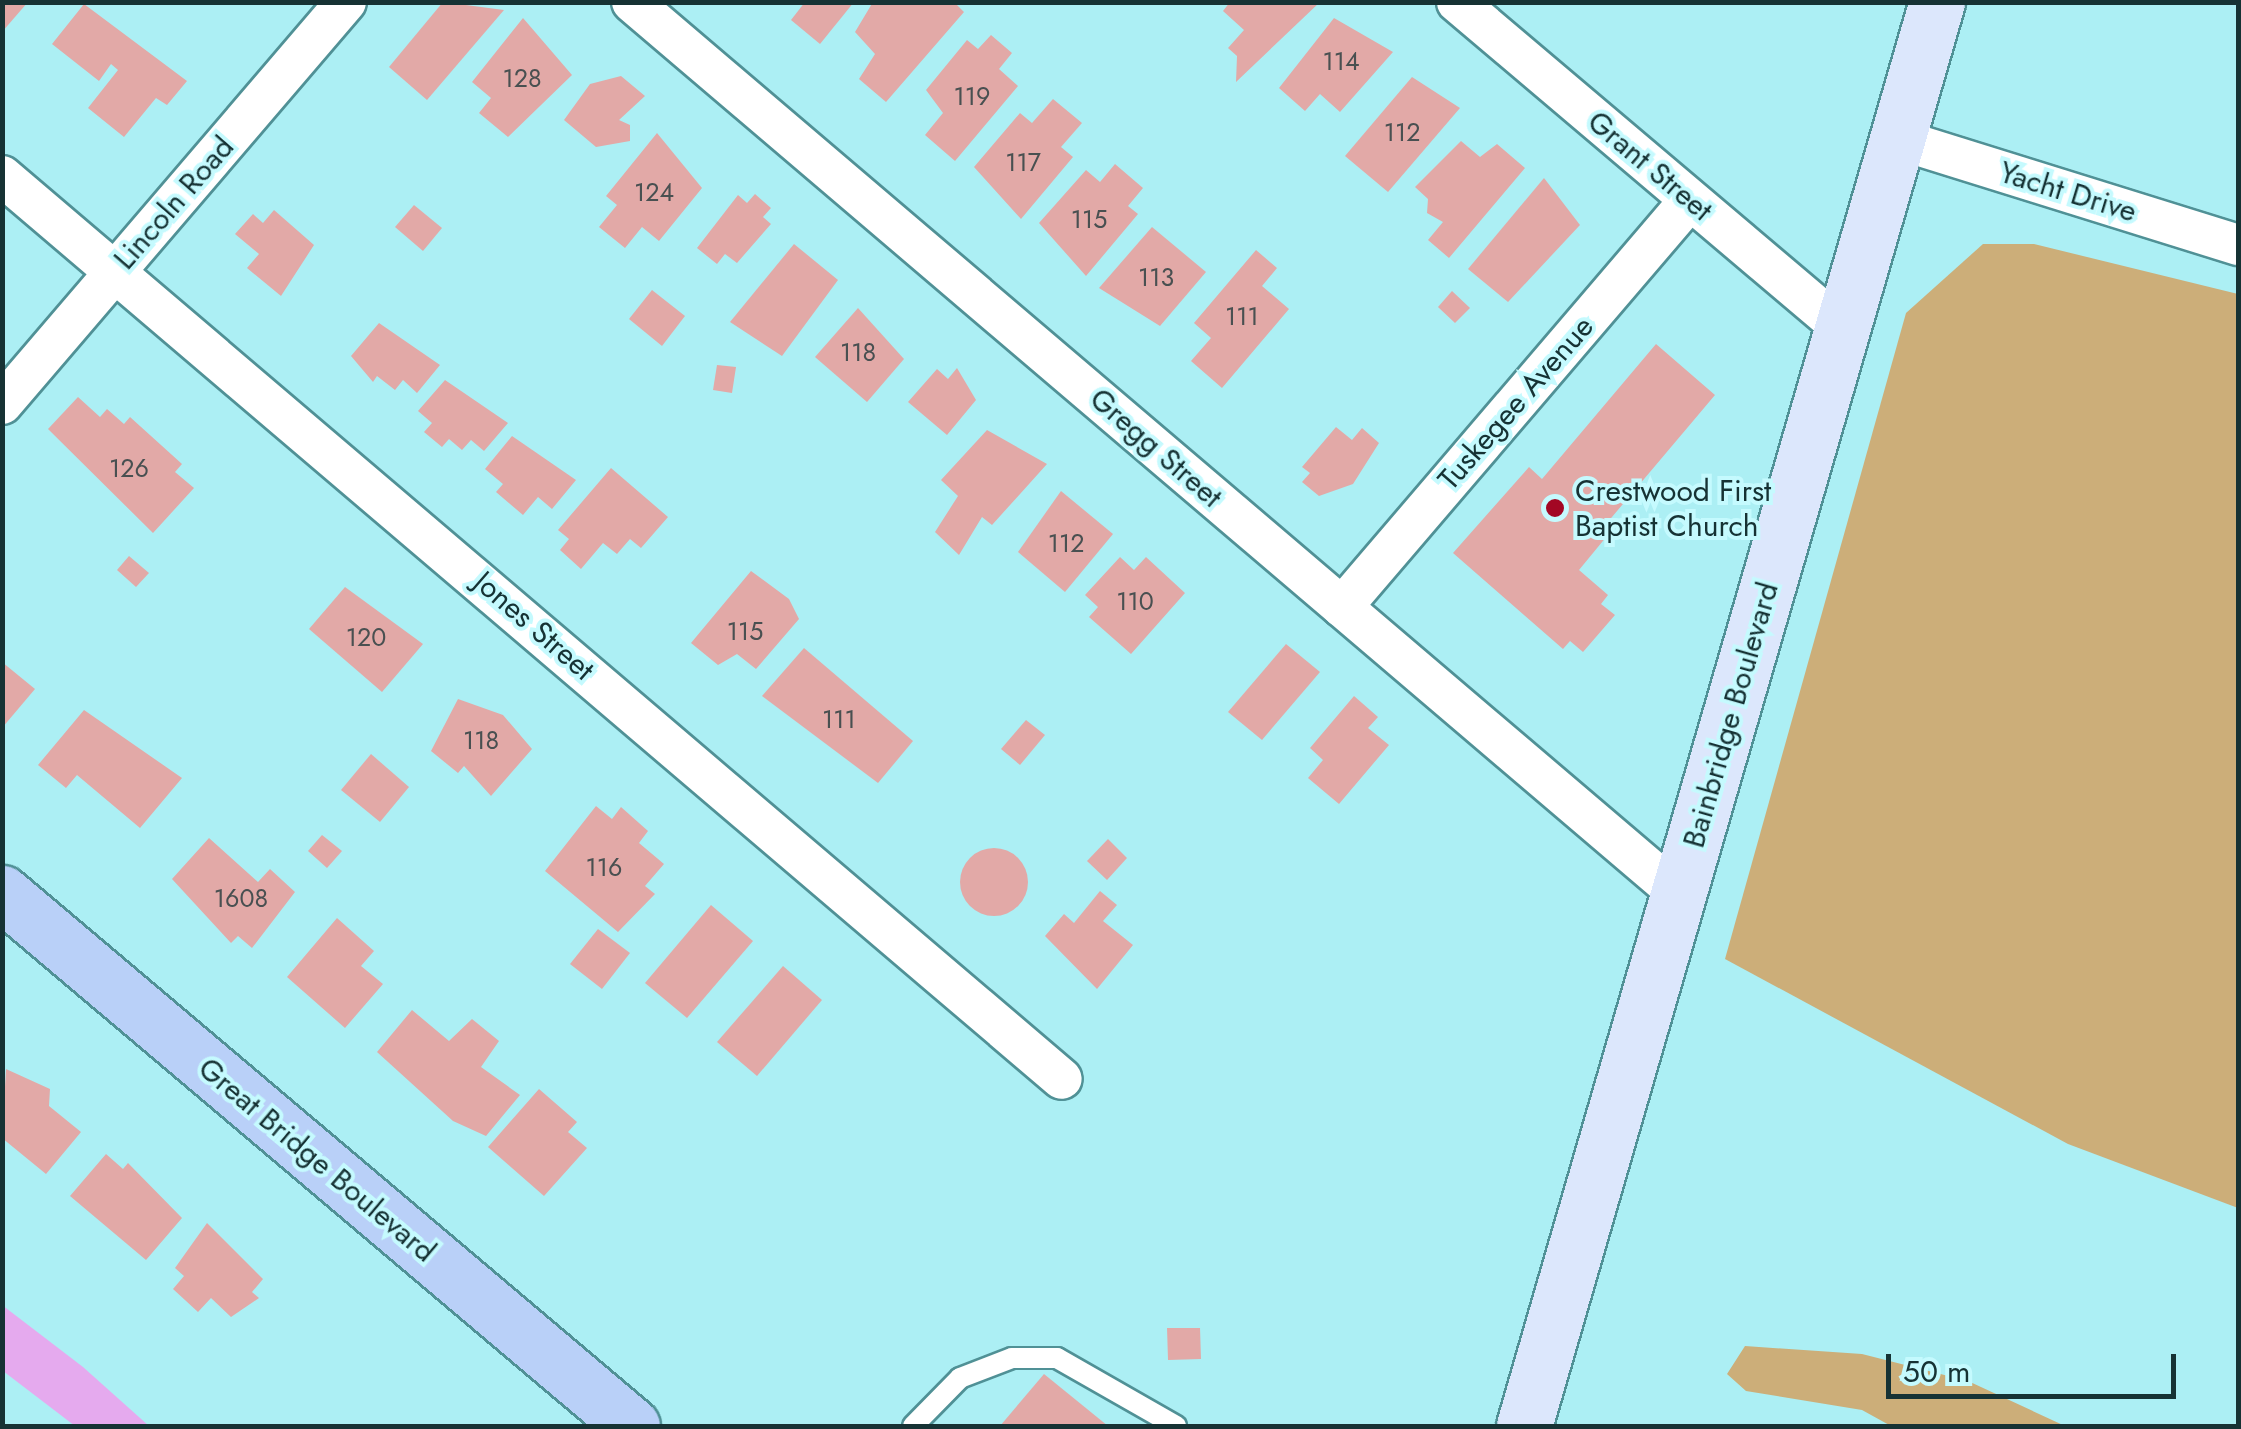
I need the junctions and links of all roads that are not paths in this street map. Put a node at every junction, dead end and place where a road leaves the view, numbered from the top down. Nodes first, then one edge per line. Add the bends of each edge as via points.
1 (346, 2) edge
2 (632, 2) edge
3 (1457, 2) edge
4 (1936, 2) edge
5 (1898, 139) junction
6 (2, 176) edge
7 (1690, 200) junction
8 (2238, 246) edge
9 (116, 271) junction
10 (1843, 330) junction
11 (2, 404) edge
12 (1342, 606) junction
13 (2, 893) edge
14 (1678, 894) junction
15 (1062, 1079) dead end
16 (632, 1426) edge
17 (913, 1426) edge
18 (1176, 1426) edge
19 (1524, 1426) edge

1 - 9 street, Lincoln Road
2 - 12 street, Gregg Street
3 - 7 street, Grant Street
4 - 5 main road, Bainbridge Boulevard
5 - 8 street, Yacht Drive
5 - 10 main road, Bainbridge Boulevard
6 - 9 street, Jones Street
7 - 10 street, Grant Street
7 - 12 street, Tuskegee Avenue
9 - 11 street, Lincoln Road
9 - 15 street, Jones Street
10 - 14 main road, Bainbridge Boulevard
12 - 14 street, Gregg Street
13 - 16 main road, Great Bridge Boulevard
14 - 19 main road, Bainbridge Boulevard
17 - 18 lane via 960,1378 1012,1358 1057,1358

